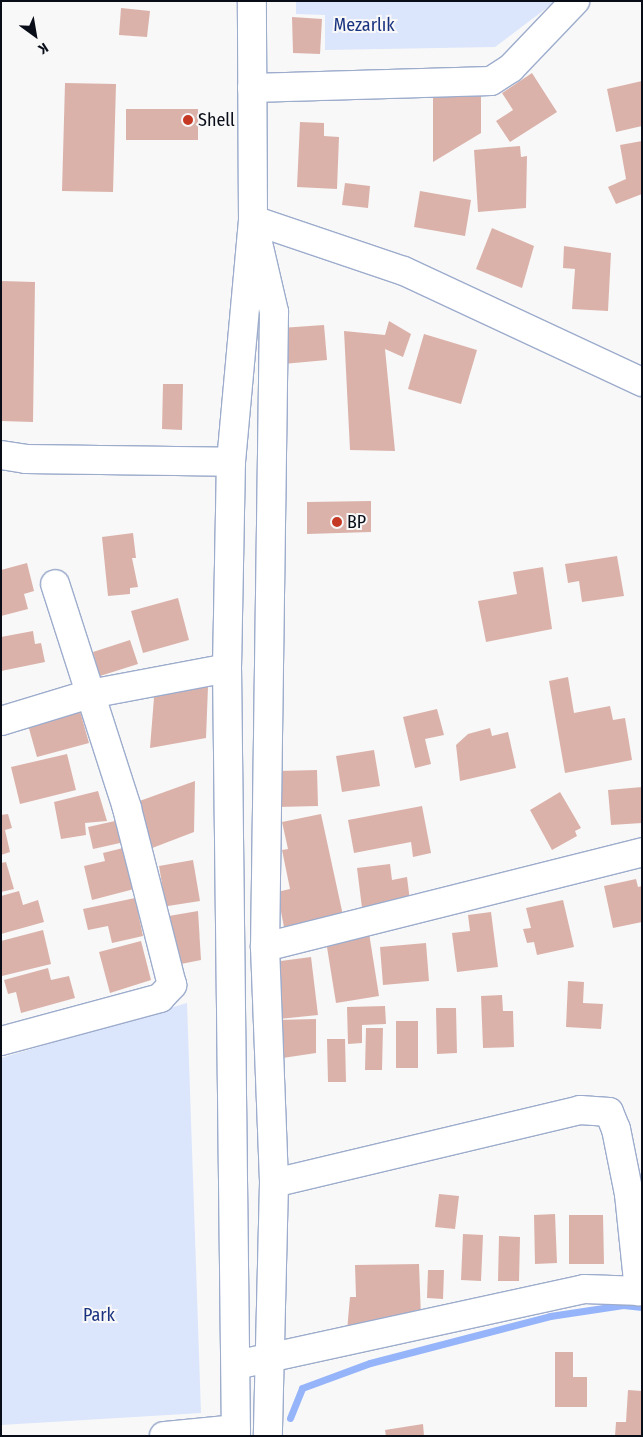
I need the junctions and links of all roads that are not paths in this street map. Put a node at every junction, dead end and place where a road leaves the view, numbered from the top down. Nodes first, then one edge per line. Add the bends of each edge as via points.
1 (252, 1) edge
2 (575, 1) edge
3 (252, 88) junction
4 (253, 220) junction
5 (641, 386) edge
6 (1, 454) edge
7 (231, 462) junction
8 (55, 584) dead end
9 (227, 668) junction
10 (90, 694) junction
11 (1, 721) edge
12 (642, 852) edge
13 (264, 947) junction
14 (3, 1032) edge
15 (274, 1183) junction
16 (640, 1291) edge
17 (271, 1358) junction
18 (236, 1365) junction
19 (236, 1432) edge
20 (164, 1436) edge
21 (268, 1436) edge

1 - 3 main road
2 - 3 main road via 511,68 491,81
3 - 4 main road
4 - 5 main road via 404,271
4 - 7 main road
4 - 13 main road via 274,312
6 - 7 main road via 26,459
7 - 9 main road
8 - 10 main road
9 - 10 main road
9 - 18 main road
10 - 11 main road
10 - 14 main road via 127,808 172,986 160,998
12 - 13 main road
13 - 15 main road
15 - 16 main road via 580,1110 609,1112 629,1194
15 - 17 main road
16 - 17 main road via 584,1290
17 - 18 main road
17 - 21 main road
18 - 19 main road
19 - 20 main road

